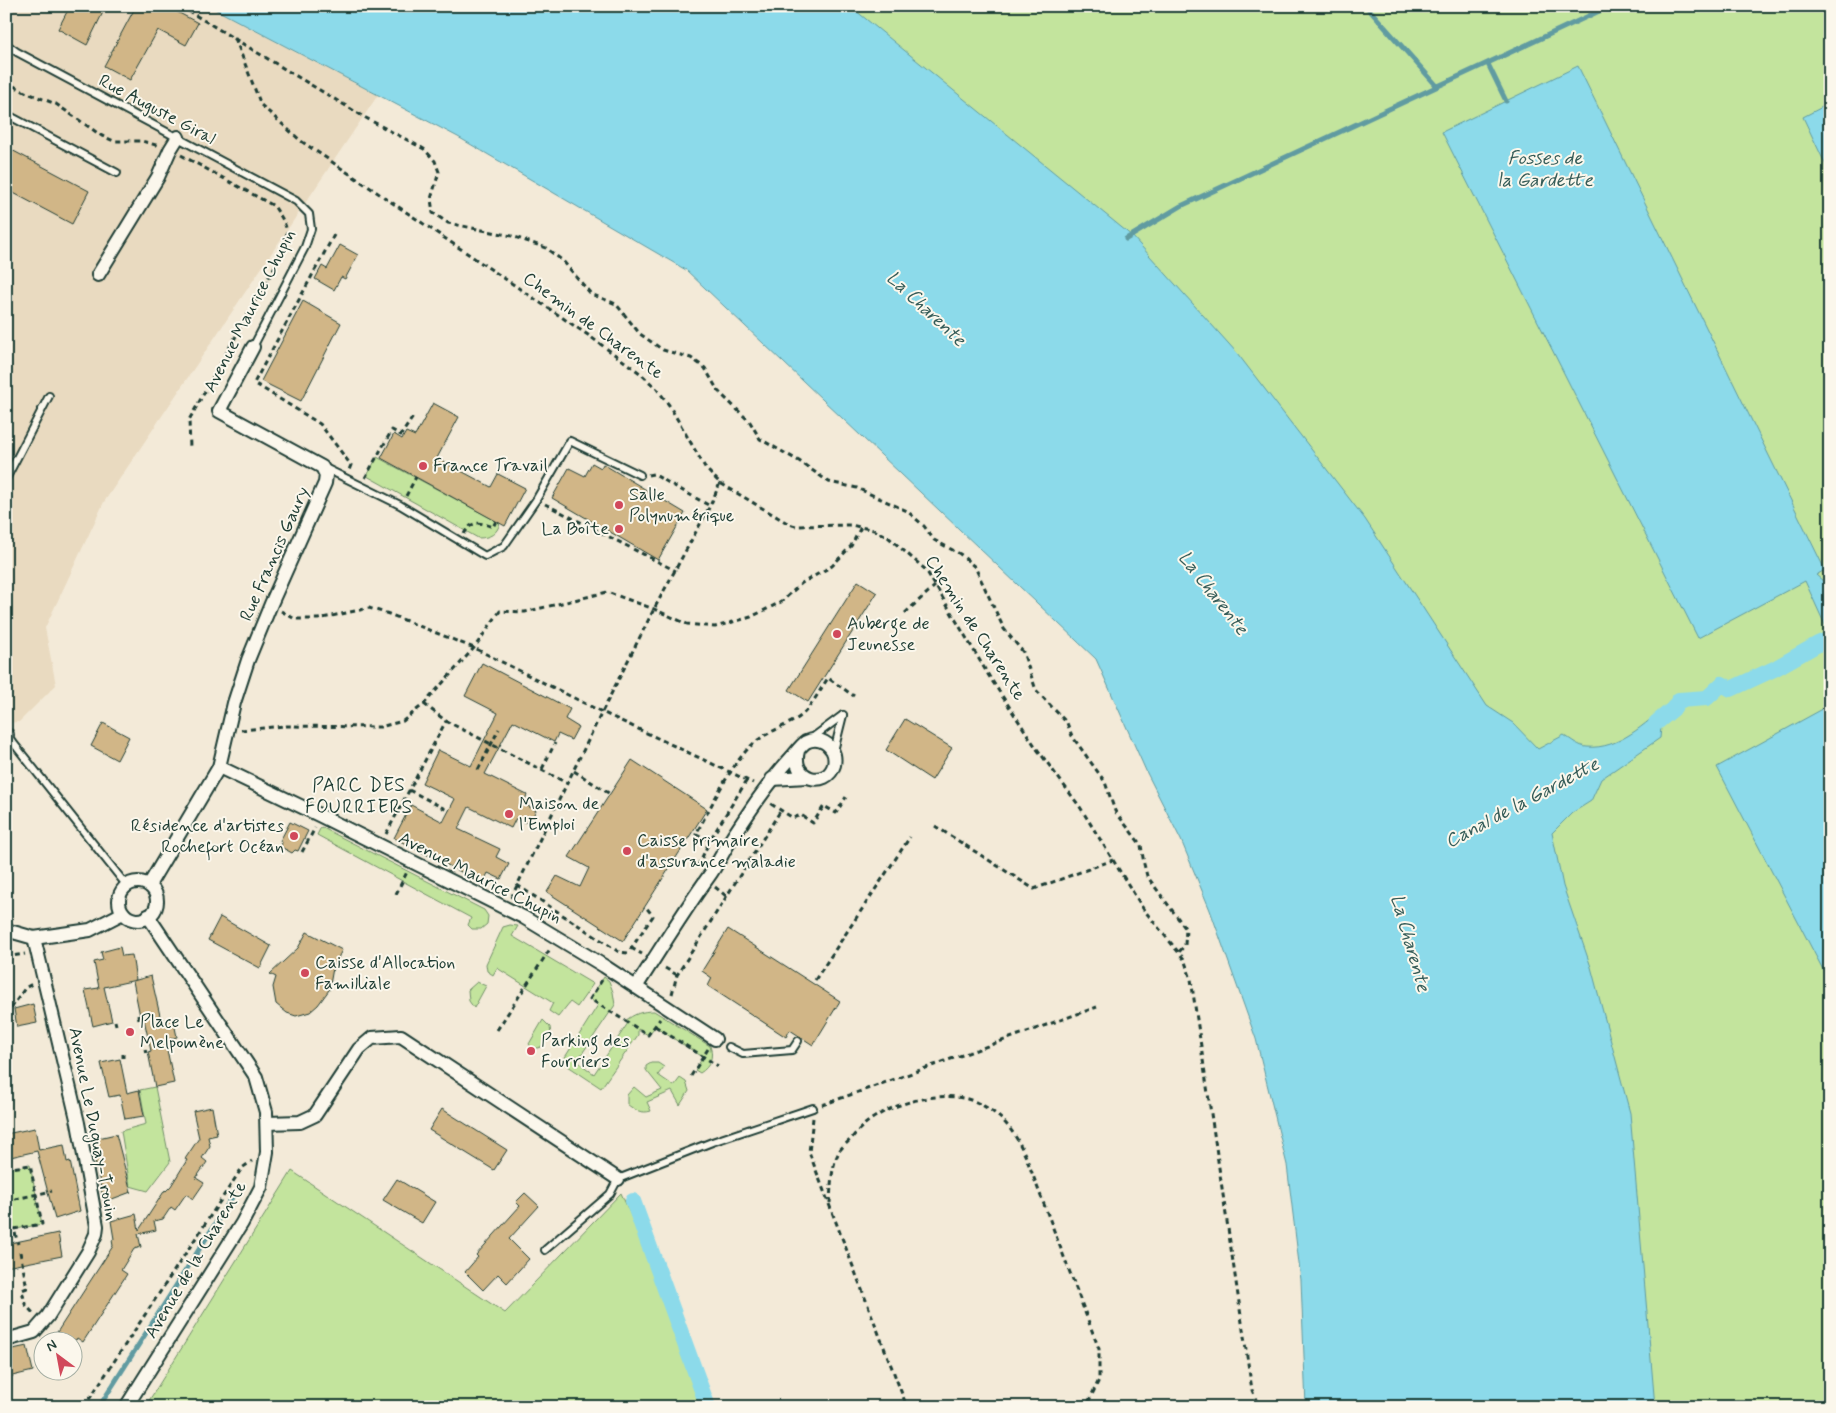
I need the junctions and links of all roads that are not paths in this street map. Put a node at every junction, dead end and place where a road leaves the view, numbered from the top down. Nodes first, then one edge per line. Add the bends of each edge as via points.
1 (6, 44) edge
2 (6, 114) edge
3 (178, 137) junction
4 (117, 173) dead end
5 (296, 201) joint
6 (98, 276) dead end
7 (253, 347) joint
8 (49, 396) dead end
9 (322, 467) junction
10 (640, 475) road end
11 (6, 479) edge
12 (7, 735) edge
13 (809, 740) junction
14 (798, 751) junction
15 (834, 752) junction
16 (219, 767) junction
17 (807, 777) junction
18 (766, 788) junction
19 (149, 885) junction
20 (127, 886) junction
21 (124, 913) junction
22 (148, 916) junction
23 (6, 930) edge
24 (34, 938) junction
25 (636, 987) junction
26 (715, 1039) road end
27 (798, 1041) dead end
28 (729, 1047) dead end
29 (814, 1108) road end
30 (267, 1123) junction
31 (618, 1179) junction
32 (545, 1250) dead end
33 (6, 1340) edge
34 (126, 1407) edge

1 - 3 lane, Rue Auguste Giral
2 - 4 lane
3 - 5 lane, Rue Auguste Giral
3 - 6 street via 158,177
5 - 7 lane, Avenue Maurice Chupin via 308,214 311,229 305,247
7 - 9 street, Avenue Maurice Chupin via 219,411
8 - 11 lane
9 - 10 lane via 400,505 485,556 504,546 536,500 570,441
9 - 16 street, Rue Francis Gaury via 325,483 270,604 234,703
12 - 20 lane
13 - 14 street
13 - 15 street via 826,743
13 - 15 lane via 843,714
14 - 17 street via 798,769
14 - 18 street
15 - 17 street via 834,764 829,773 819,779
16 - 19 street, Rue Francis Gaury
16 - 25 street, Avenue Maurice Chupin via 523,918
17 - 18 street
18 - 25 street
19 - 20 street via 138,882
19 - 22 street via 157,900 156,907
20 - 21 street via 120,896 120,908
21 - 22 street via 133,919
21 - 24 street via 90,930
22 - 30 street, Avenue de la Charente via 256,1077
23 - 24 street
24 - 33 street, Avenue Le Duguay-Trouin via 78,1122 97,1226 88,1252 42,1323 34,1332
25 - 26 street, Avenue Maurice Chupin
27 - 28 lane via 792,1050 756,1054 742,1054
29 - 31 lane via 712,1142
30 - 31 street via 300,1122 316,1114 359,1049 372,1038 401,1036
30 - 34 street, Avenue de la Charente via 267,1152 261,1187 242,1223
31 - 32 lane via 610,1194

